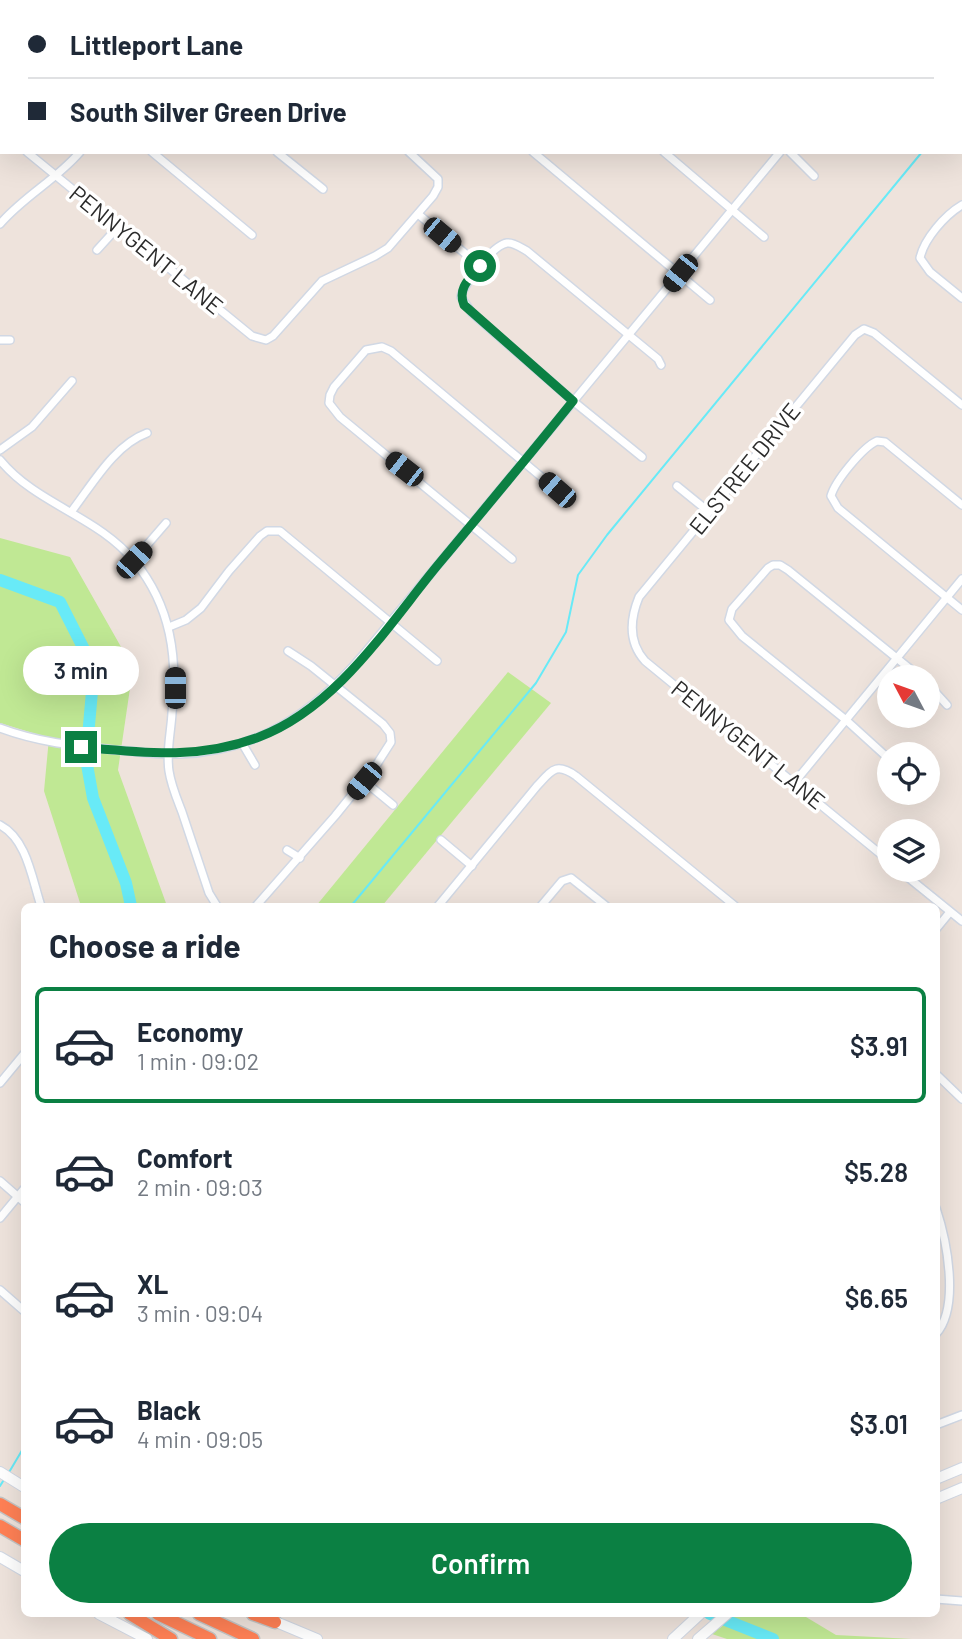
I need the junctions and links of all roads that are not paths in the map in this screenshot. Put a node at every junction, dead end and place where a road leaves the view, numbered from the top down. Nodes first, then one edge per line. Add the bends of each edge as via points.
1 (29, 154) edge
2 (78, 154) edge
3 (154, 154) edge
4 (280, 154) edge
5 (411, 154) edge
6 (535, 154) edge
7 (666, 154) edge
8 (778, 154) edge
9 (792, 154) edge
10 (56, 176) junction
11 (814, 176) dead end
12 (323, 189) dead end
13 (962, 205) edge
14 (733, 209) junction
15 (418, 214) junction
16 (0, 224) edge
17 (117, 228) junction
18 (252, 234) dead end
19 (764, 237) dead end
20 (97, 250) dead end
21 (480, 266) junction
22 (680, 273) junction
23 (962, 298) edge
24 (710, 300) dead end
25 (629, 335) junction
26 (0, 340) edge
27 (9, 340) dead end
28 (661, 365) dead end
29 (72, 381) dead end
30 (573, 401) junction
31 (962, 405) edge
32 (147, 433) dead end
33 (0, 450) edge
34 (642, 457) dead end
35 (0, 460) edge
36 (524, 461) junction
37 (677, 486) dead end
38 (557, 490) dead end
39 (962, 505) edge
40 (71, 512) junction
41 (709, 512) junction
42 (166, 523) dead end
43 (471, 526) junction
44 (512, 559) dead end
45 (134, 560) junction
46 (962, 579) edge
47 (947, 597) junction
48 (962, 610) edge
49 (634, 615) joint
50 (391, 622) junction
51 (169, 627) junction
52 (288, 651) dead end
53 (897, 658) junction
54 (437, 661) dead end
55 (905, 665) edge
56 (336, 687) junction
57 (940, 697) edge
58 (947, 705) dead end
59 (846, 720) junction
60 (0, 728) edge
61 (242, 743) junction
62 (877, 748) edge
63 (169, 754) junction
64 (255, 765) dead end
65 (364, 781) junction
66 (794, 783) junction
67 (393, 805) dead end
68 (0, 825) edge
69 (441, 840) dead end
70 (287, 850) dead end
71 (877, 851) edge
72 (300, 858) junction
73 (472, 866) junction
74 (914, 882) edge
75 (40, 903) edge
76 (215, 903) edge
77 (259, 903) edge
78 (441, 903) edge
79 (544, 903) edge
80 (602, 903) edge
81 (731, 903) edge
82 (939, 903) edge
83 (940, 904) edge
84 (950, 912) junction
85 (962, 921) edge
86 (940, 924) edge
87 (21, 1058) edge
88 (940, 1078) edge
89 (0, 1083) edge
90 (962, 1099) edge
91 (0, 1181) edge
92 (21, 1198) edge
93 (21, 1200) edge
94 (0, 1218) edge
95 (940, 1224) edge
96 (0, 1290) edge
97 (21, 1308) edge
98 (940, 1330) edge
99 (962, 1415) edge
100 (940, 1423) edge
101 (962, 1468) edge
102 (0, 1472) edge
103 (940, 1477) edge
104 (21, 1485) edge
105 (962, 1488) edge
106 (940, 1497) edge
107 (2, 1505) edge
108 (21, 1516) edge
109 (0, 1525) edge
110 (21, 1538) edge
111 (0, 1557) edge
112 (21, 1569) edge
113 (940, 1599) edge
114 (962, 1601) edge
115 (105, 1617) edge
116 (135, 1617) edge
117 (164, 1617) edge
118 (205, 1617) edge
119 (261, 1617) edge
120 (266, 1617) edge
121 (697, 1617) edge
122 (723, 1617) edge
123 (275, 1622) junction
124 (147, 1639) edge
125 (171, 1639) edge
126 (210, 1639) edge
127 (253, 1639) edge
128 (317, 1639) edge
129 (673, 1639) edge
130 (698, 1639) edge

1 - 10 street, PENNYGENT LANE
2 - 10 street
3 - 18 street
4 - 12 street
5 - 15 street via 438,178 438,187
6 - 22 street
7 - 14 street
8 - 14 street
9 - 11 street
10 - 16 street
10 - 17 street, PENNYGENT LANE
13 - 23 street via 926,242 920,258
14 - 19 street
14 - 22 street
15 - 17 street, PENNYGENT LANE via 382,252 316,286 266,340 252,336
15 - 21 street
17 - 20 street
21 - 25 street via 499,246 513,244
21 - 30 street via 462,289 464,305
22 - 24 street
22 - 25 street
25 - 28 street
25 - 30 street
26 - 27 street
29 - 33 street via 32,427
30 - 34 street
30 - 36 street
31 - 41 street, ELSTREE DRIVE via 864,329
32 - 40 street via 121,450
35 - 40 street via 23,484
36 - 38 street
36 - 43 street
36 - 43 street via 382,347 366,350 334,387 330,395 333,410
37 - 41 street
39 - 47 street via 885,442 873,442 833,487 831,496 838,508
40 - 45 street via 101,530
41 - 49 street, ELSTREE DRIVE via 639,597
42 - 45 street
43 - 44 street
43 - 50 street
45 - 51 street
46 - 47 street
47 - 48 street
47 - 53 street
49 - 66 street, PENNYGENT LANE via 632,636 638,654
50 - 51 street via 290,538 280,531 267,531 201,608
50 - 54 street
50 - 56 street
51 - 63 street via 175,688
52 - 56 street
53 - 55 street
53 - 59 street
53 - 59 street via 788,570 773,565 738,601 729,620 742,636
56 - 61 street via 288,724
56 - 65 street via 387,728 391,741
57 - 58 street
59 - 62 street
59 - 66 street
60 - 63 street via 57,744
61 - 63 street
61 - 64 street
63 - 76 street via 170,779
65 - 67 street
65 - 72 street
66 - 71 street, PENNYGENT LANE
68 - 75 street via 20,843
69 - 73 street
70 - 72 street
72 - 77 street
73 - 78 street
73 - 81 street via 557,768 576,776
74 - 82 street
79 - 80 street via 562,881 571,878
83 - 84 street
84 - 85 street
84 - 86 street
87 - 89 street
88 - 90 street
91 - 92 street
93 - 94 street
95 - 98 street via 949,1297
96 - 97 street
99 - 100 street
101 - 103 main road
102 - 104 main road
105 - 106 main road
107 - 108 highway
109 - 110 highway
111 - 112 main road
113 - 114 street
115 - 124 main road
116 - 125 highway
117 - 126 highway
118 - 127 highway
119 - 123 highway
120 - 123 main road
121 - 129 main road
122 - 130 main road
123 - 128 main road

